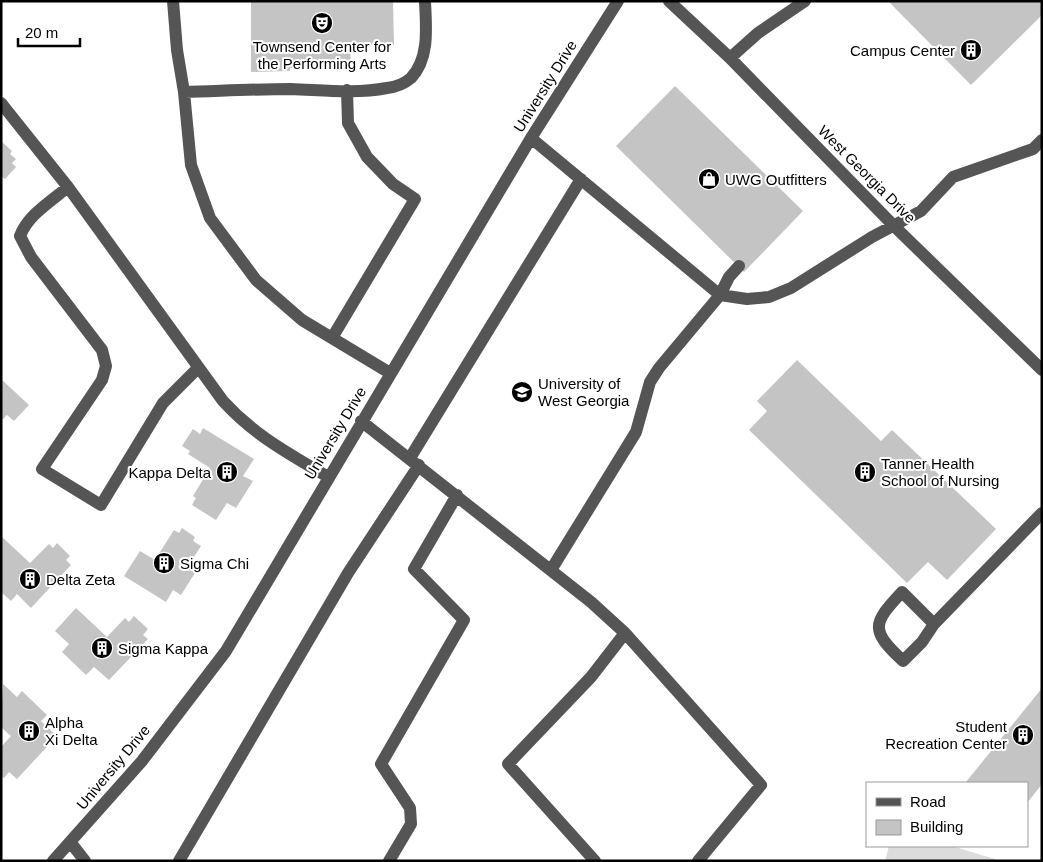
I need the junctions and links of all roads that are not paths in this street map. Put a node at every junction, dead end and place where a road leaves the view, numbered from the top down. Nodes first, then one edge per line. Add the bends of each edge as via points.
1 (173, 1) edge
2 (425, 1) edge
3 (618, 1) edge
4 (669, 1) edge
5 (805, 1) edge
6 (730, 58) junction
7 (347, 90) junction
8 (184, 92) junction
9 (1, 104) edge
10 (531, 138) junction
11 (1042, 140) edge
12 (581, 179) junction
13 (68, 187) junction
14 (894, 226) junction
15 (738, 266) dead end
16 (720, 295) junction
17 (332, 338) junction
18 (197, 369) junction
19 (1042, 370) edge
20 (390, 374) junction
21 (361, 421) junction
22 (414, 462) junction
23 (328, 477) junction
24 (458, 496) junction
25 (1042, 513) edge
26 (551, 570) junction
27 (934, 624) junction
28 (625, 633) junction
29 (71, 843) junction
30 (53, 861) edge
31 (85, 861) edge
32 (179, 861) edge
33 (389, 861) edge
34 (596, 861) edge
35 (698, 861) edge

1 - 8 street
2 - 7 street via 423,57 413,75 399,86
3 - 10 street, University Drive
4 - 6 street, West Georgia Drive
5 - 6 street via 753,36
6 - 14 street, West Georgia Drive
7 - 8 street
7 - 17 street via 348,123 367,157 393,184 415,199
8 - 17 street via 191,165 210,218 256,280 302,320
9 - 13 street
10 - 12 street
10 - 20 street, University Drive
11 - 14 street via 1033,149 953,177 921,211
12 - 16 street
12 - 22 street
13 - 18 street
13 - 18 street via 24,225 20,236 31,257 102,350 106,366 102,380 42,469 101,505 163,403
14 - 16 street via 791,288 769,297
14 - 19 street, West Georgia Drive
15 - 16 street
16 - 26 street via 650,382 636,432
17 - 20 street
18 - 23 street via 241,421 261,437
20 - 21 street, University Drive
21 - 22 street
21 - 23 street, University Drive
22 - 24 street
22 - 32 street
23 - 29 street, University Drive via 226,651 142,761
24 - 26 street
24 - 33 street via 414,569 464,620 381,764 410,808 411,824
25 - 27 street
26 - 28 street
27 - 27 street via 902,592 883,612 878,631 883,641 903,661
28 - 34 street via 591,677 508,764
28 - 35 street via 761,786
29 - 30 street, University Drive
29 - 31 street

